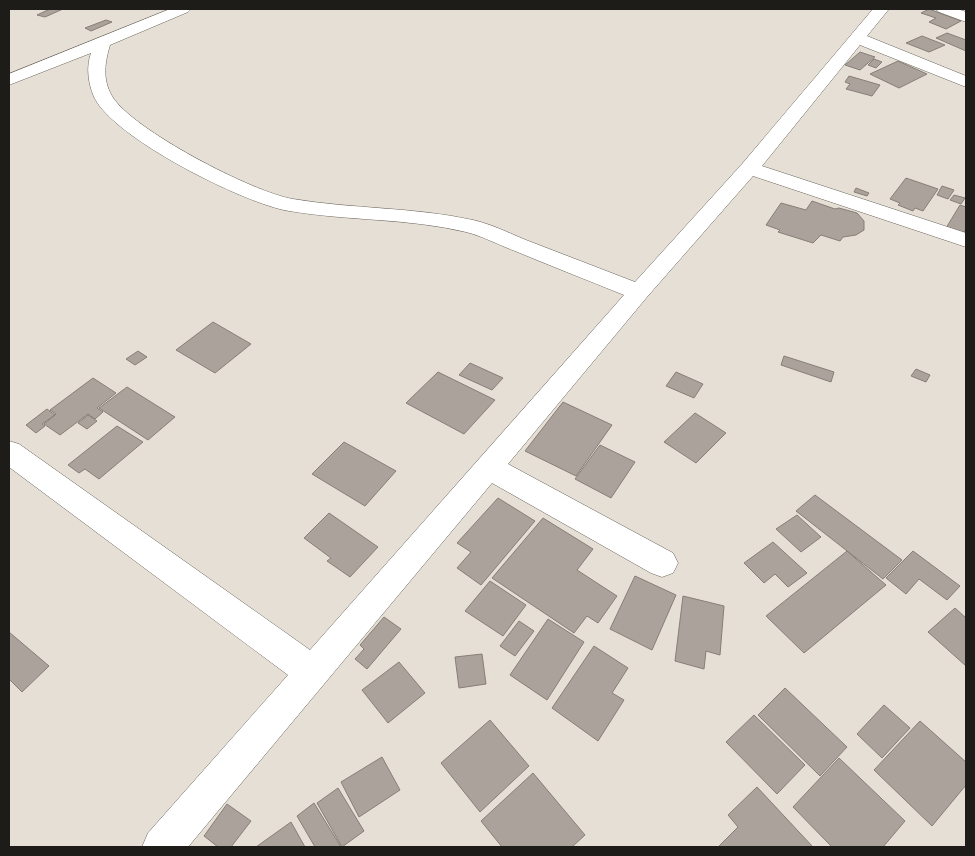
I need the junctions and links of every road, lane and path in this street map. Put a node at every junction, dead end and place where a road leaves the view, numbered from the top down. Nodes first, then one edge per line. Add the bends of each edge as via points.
1 (183, 9) edge
2 (881, 9) edge
3 (944, 9) edge
4 (138, 11) dead end
5 (966, 17) edge
6 (161, 18) junction
7 (856, 38) junction
8 (103, 42) junction
9 (9, 80) edge
10 (966, 82) edge
11 (749, 168) junction
12 (966, 240) edge
13 (639, 292) junction
14 (9, 452) edge
15 (490, 467) junction
16 (662, 563) dead end
17 (313, 673) junction
18 (162, 847) edge

1 - 6 street
2 - 7 street
3 - 5 street
4 - 6 street
6 - 8 street
7 - 10 street
7 - 11 street
8 - 9 street
8 - 13 street via 96,75 103,97 116,113 164,147 236,188 289,205 394,214 472,226
11 - 12 street
11 - 13 street
13 - 15 street
14 - 17 street
15 - 16 street
15 - 17 street
17 - 18 street

